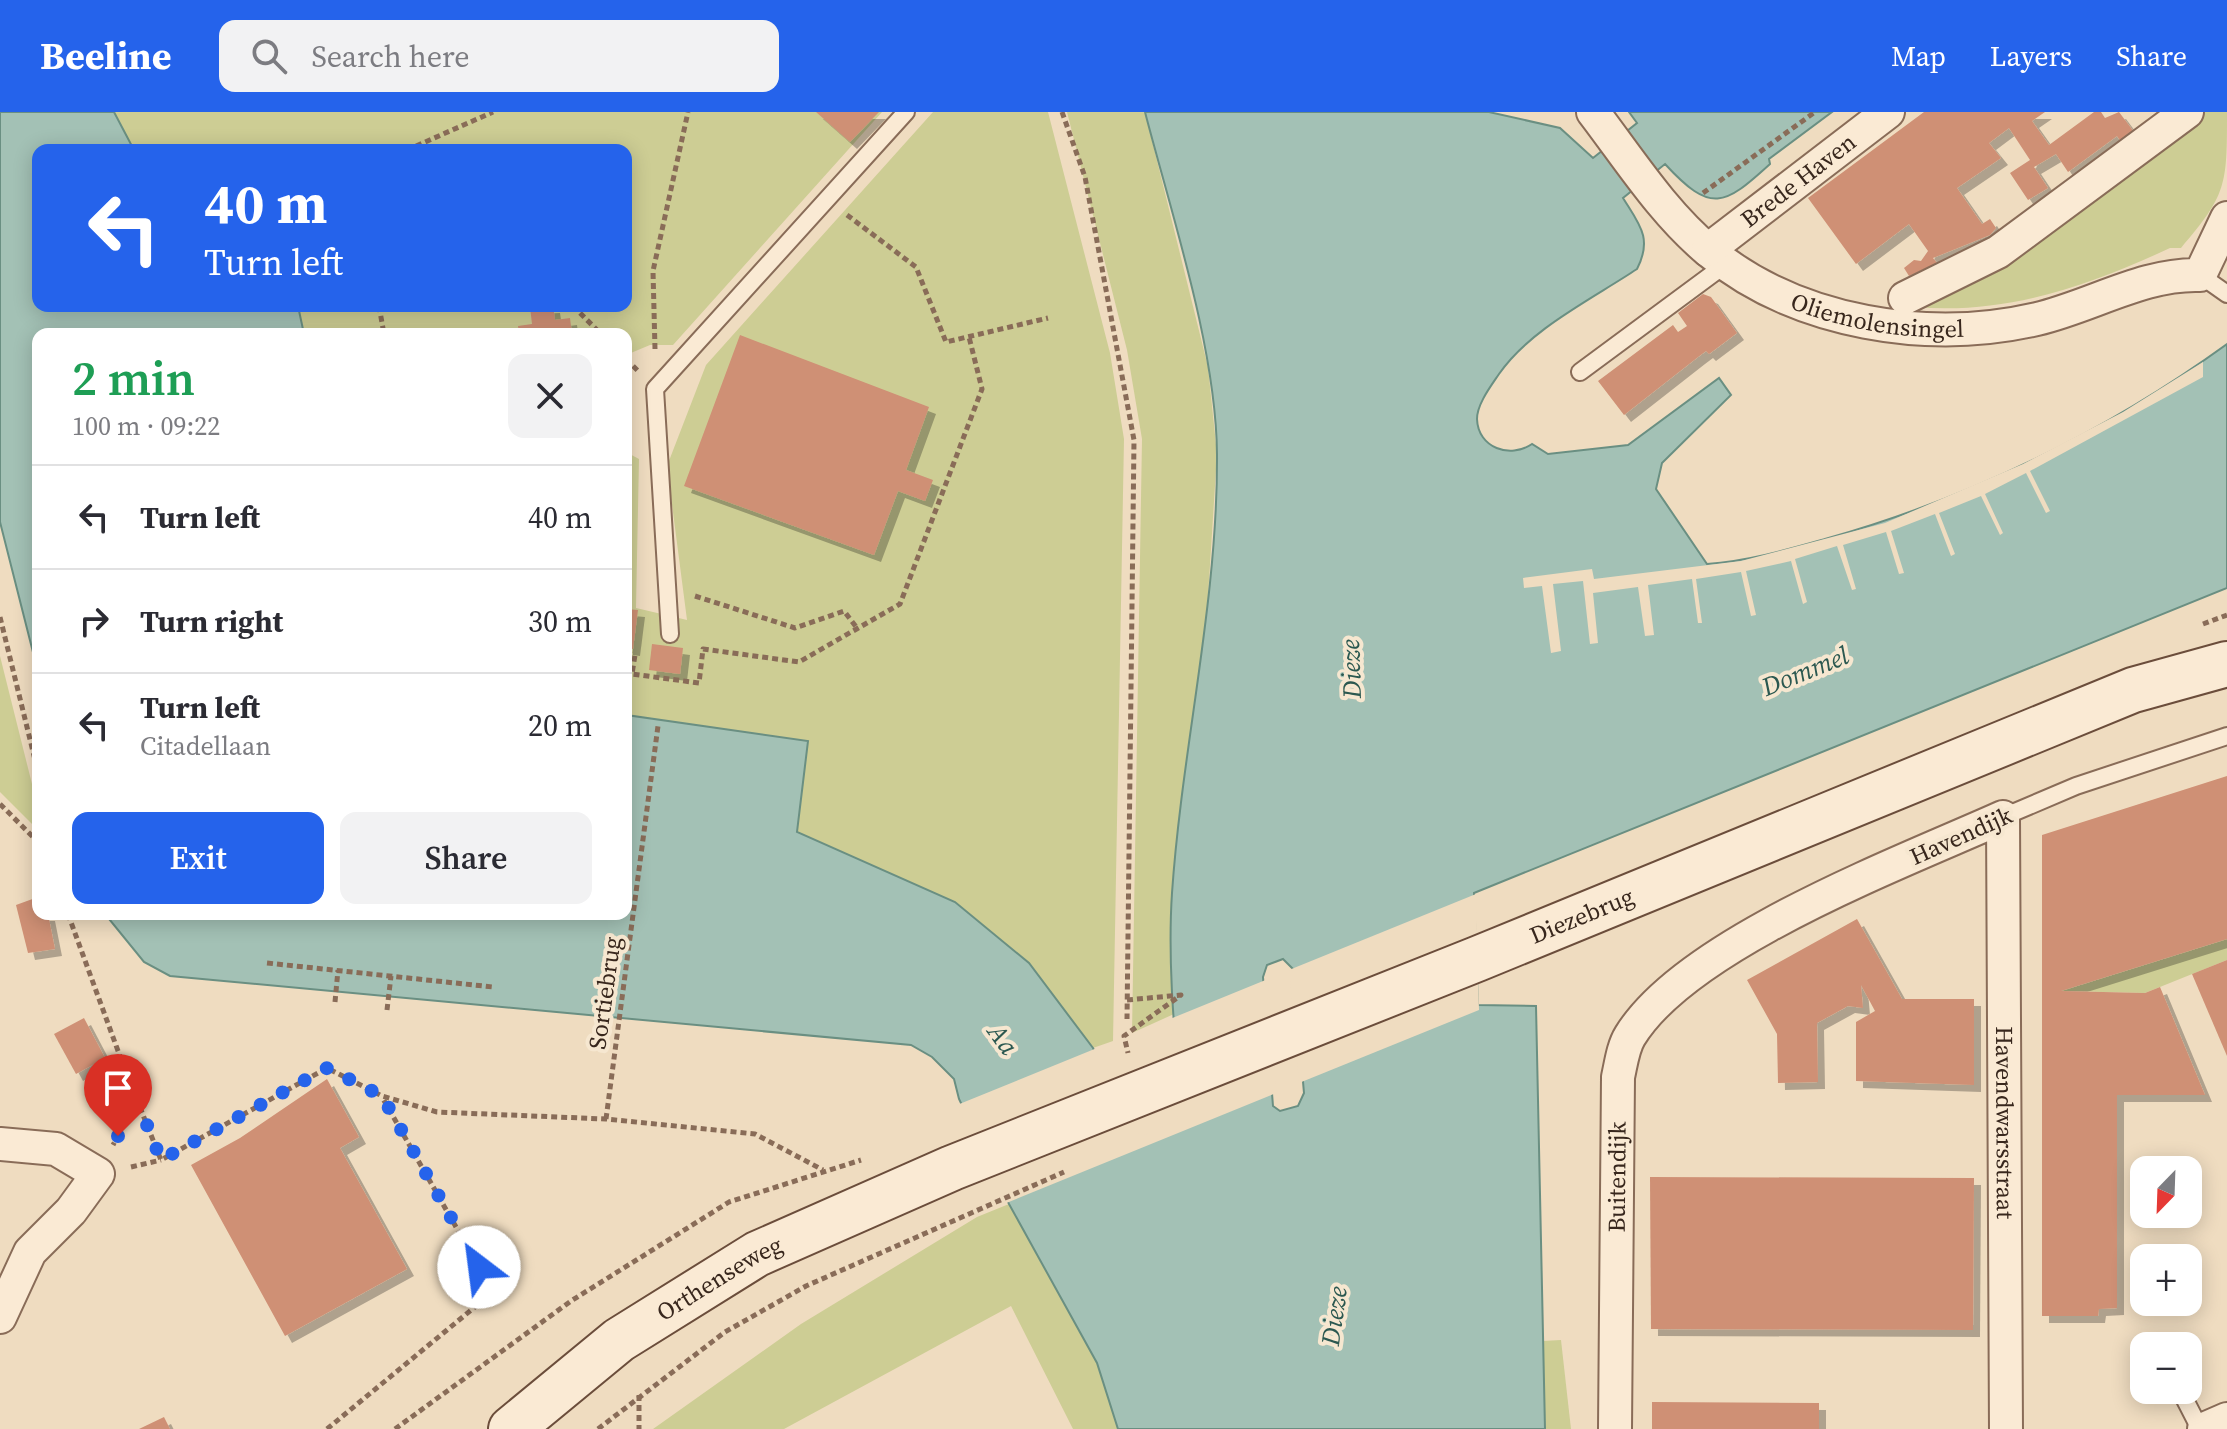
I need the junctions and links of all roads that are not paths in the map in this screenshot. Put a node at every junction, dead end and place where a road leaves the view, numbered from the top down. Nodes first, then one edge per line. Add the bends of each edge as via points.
1 (906, 112) edge
2 (1593, 112) edge
3 (1888, 112) edge
4 (2187, 112) edge
5 (2227, 218) edge
6 (1717, 257) junction
7 (2200, 275) junction
8 (2227, 294) edge
9 (1905, 298) dead end
10 (1580, 372) dead end
11 (670, 634) dead end
12 (2222, 662) edge
13 (2227, 736) edge
14 (2003, 817) junction
15 (1708, 963) joint
16 (0, 1144) edge
17 (952, 1168) joint
18 (0, 1317) edge
19 (2188, 1404) edge
20 (2227, 1419) edge
21 (511, 1429) edge
22 (1615, 1429) edge
23 (2006, 1429) edge
24 (2202, 1429) edge

1 - 11 lane via 655,389
2 - 6 street, Oliemolensingel via 1652,191
3 - 6 street, Brede Haven via 1789,186
4 - 9 street, Oliemolensingel via 1998,252
5 - 7 street
6 - 7 street, Oliemolensingel via 1823,310 1887,325 1939,329 2038,318 2159,277
6 - 10 lane
7 - 8 lane
12 - 17 street, Diezebrug via 2133,690
13 - 14 lane, Havendijk via 2076,786
14 - 15 street, Havendijk via 1799,910
14 - 23 street, Havendwarsstraat
15 - 22 street, Buitendijk via 1654,1005 1628,1038 1618,1077
16 - 18 street via 56,1149 98,1174 30,1252
17 - 21 street, Orthenseweg via 757,1254 619,1340
19 - 24 lane
20 - 24 street

